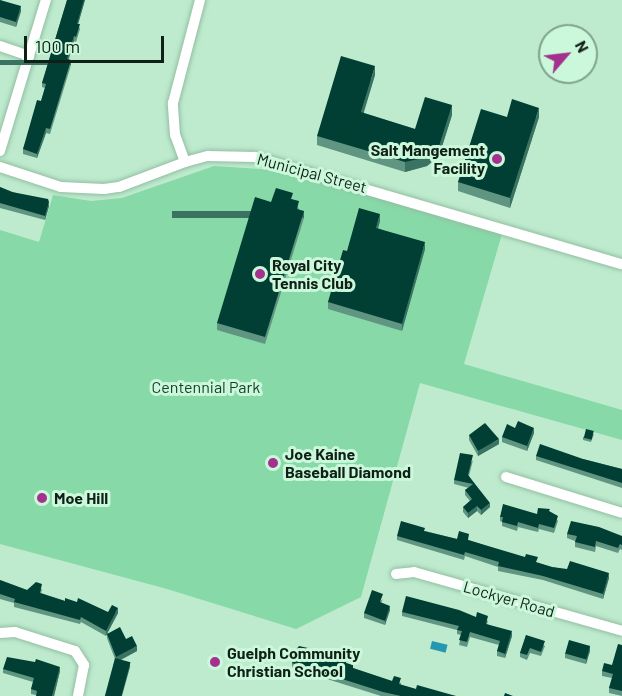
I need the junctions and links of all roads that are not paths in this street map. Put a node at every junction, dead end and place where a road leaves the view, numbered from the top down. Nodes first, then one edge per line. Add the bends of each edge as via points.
1 (46, 0) edge
2 (200, 0) edge
3 (0, 46) edge
4 (29, 56) junction
5 (0, 151) edge
6 (185, 162) junction
7 (0, 168) edge
8 (622, 264) edge
9 (506, 477) dead end
10 (622, 513) edge
11 (396, 574) dead end
12 (622, 631) edge
13 (0, 633) edge
14 (78, 696) edge

1 - 4 street
2 - 6 street via 173,103 175,135
3 - 4 street
4 - 5 street
6 - 7 street, Municipal Street via 139,181 104,189 61,187
6 - 8 street, Municipal Street via 233,154 255,157
9 - 10 street
11 - 12 street, Lockyer Road via 414,572
13 - 14 street via 15,632 75,651 84,672

